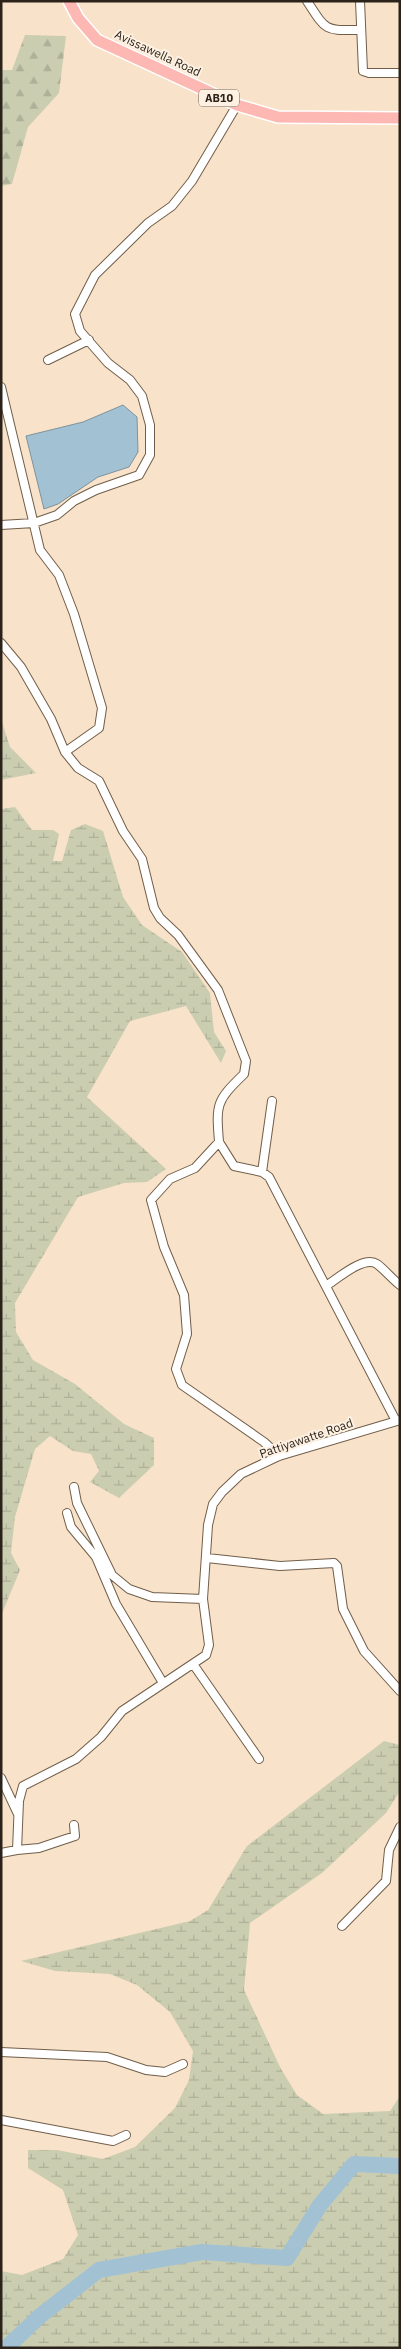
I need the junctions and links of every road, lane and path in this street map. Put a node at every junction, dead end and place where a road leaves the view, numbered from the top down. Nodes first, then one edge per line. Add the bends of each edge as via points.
1 (69, 1) edge
2 (308, 1) edge
3 (360, 1) edge
4 (360, 30) junction
5 (400, 73) edge
6 (237, 105) junction
7 (400, 118) edge
8 (89, 340) junction
9 (48, 360) dead end
10 (1, 387) edge
11 (34, 523) junction
12 (1, 525) edge
13 (1, 644) edge
14 (65, 752) junction
15 (272, 1100) dead end
16 (219, 1142) junction
17 (262, 1172) junction
18 (400, 1285) edge
19 (326, 1286) junction
20 (398, 1420) edge
21 (279, 1456) junction
22 (74, 1487) dead end
23 (67, 1513) dead end
24 (207, 1558) junction
25 (203, 1599) junction
26 (193, 1664) junction
27 (163, 1682) junction
28 (400, 1691) edge
29 (259, 1759) dead end
30 (1, 1778) edge
31 (19, 1815) junction
32 (74, 1825) dead end
33 (400, 1827) edge
34 (17, 1850) junction
35 (1, 1853) edge
36 (342, 1926) dead end
37 (1, 2052) edge
38 (183, 2064) dead end
39 (1, 2120) edge
40 (126, 2135) dead end

1 - 6 main road, Avissawella Road / AB10 via 78,18 97,40
2 - 4 street via 323,26 331,30
3 - 4 street
4 - 5 street via 363,71
6 - 7 main road, Avissawella Road / AB10 via 278,117
6 - 8 street via 192,181 172,206 148,223 95,275 76,314 80,331
8 - 9 street
8 - 11 street via 142,396 150,425 150,455 139,475 96,490 74,501 57,515
10 - 11 street
11 - 12 street
11 - 14 street via 40,550 59,575 74,614 102,708 99,728
13 - 14 street via 51,719
14 - 16 street via 78,768 99,781 123,830 142,859 154,908 218,990 246,1061 244,1074 224,1094 217,1114
15 - 17 street
16 - 17 street via 234,1166
16 - 21 street via 195,1168 170,1179 151,1200 164,1247 184,1295 186,1334 176,1369 182,1385
17 - 19 street via 269,1177
18 - 19 street via 370,1261
19 - 20 street
20 - 21 street, Pattiyawatte Road
21 - 24 street, Pattiyawatte Road via 241,1474 213,1504 208,1525
22 - 25 street via 77,1504 112,1574 129,1589 152,1597
23 - 27 street via 71,1527 96,1557 116,1604
24 - 25 street, Pattiyawatte Road
24 - 28 street via 280,1566 334,1563 343,1609 364,1651
25 - 26 street, Pattiyawatte Road via 209,1645 206,1654
26 - 27 street, Pattiyawatte Road
26 - 29 street
27 - 31 street, Pattiyawatte Road via 122,1711 101,1737 76,1758 23,1786
30 - 31 street
31 - 34 street, Pattiyawatte Road
32 - 34 street via 75,1836 39,1848
33 - 36 street via 389,1850 386,1881
34 - 35 street
37 - 38 street via 107,2057 146,2070 165,2072
39 - 40 street via 113,2141

